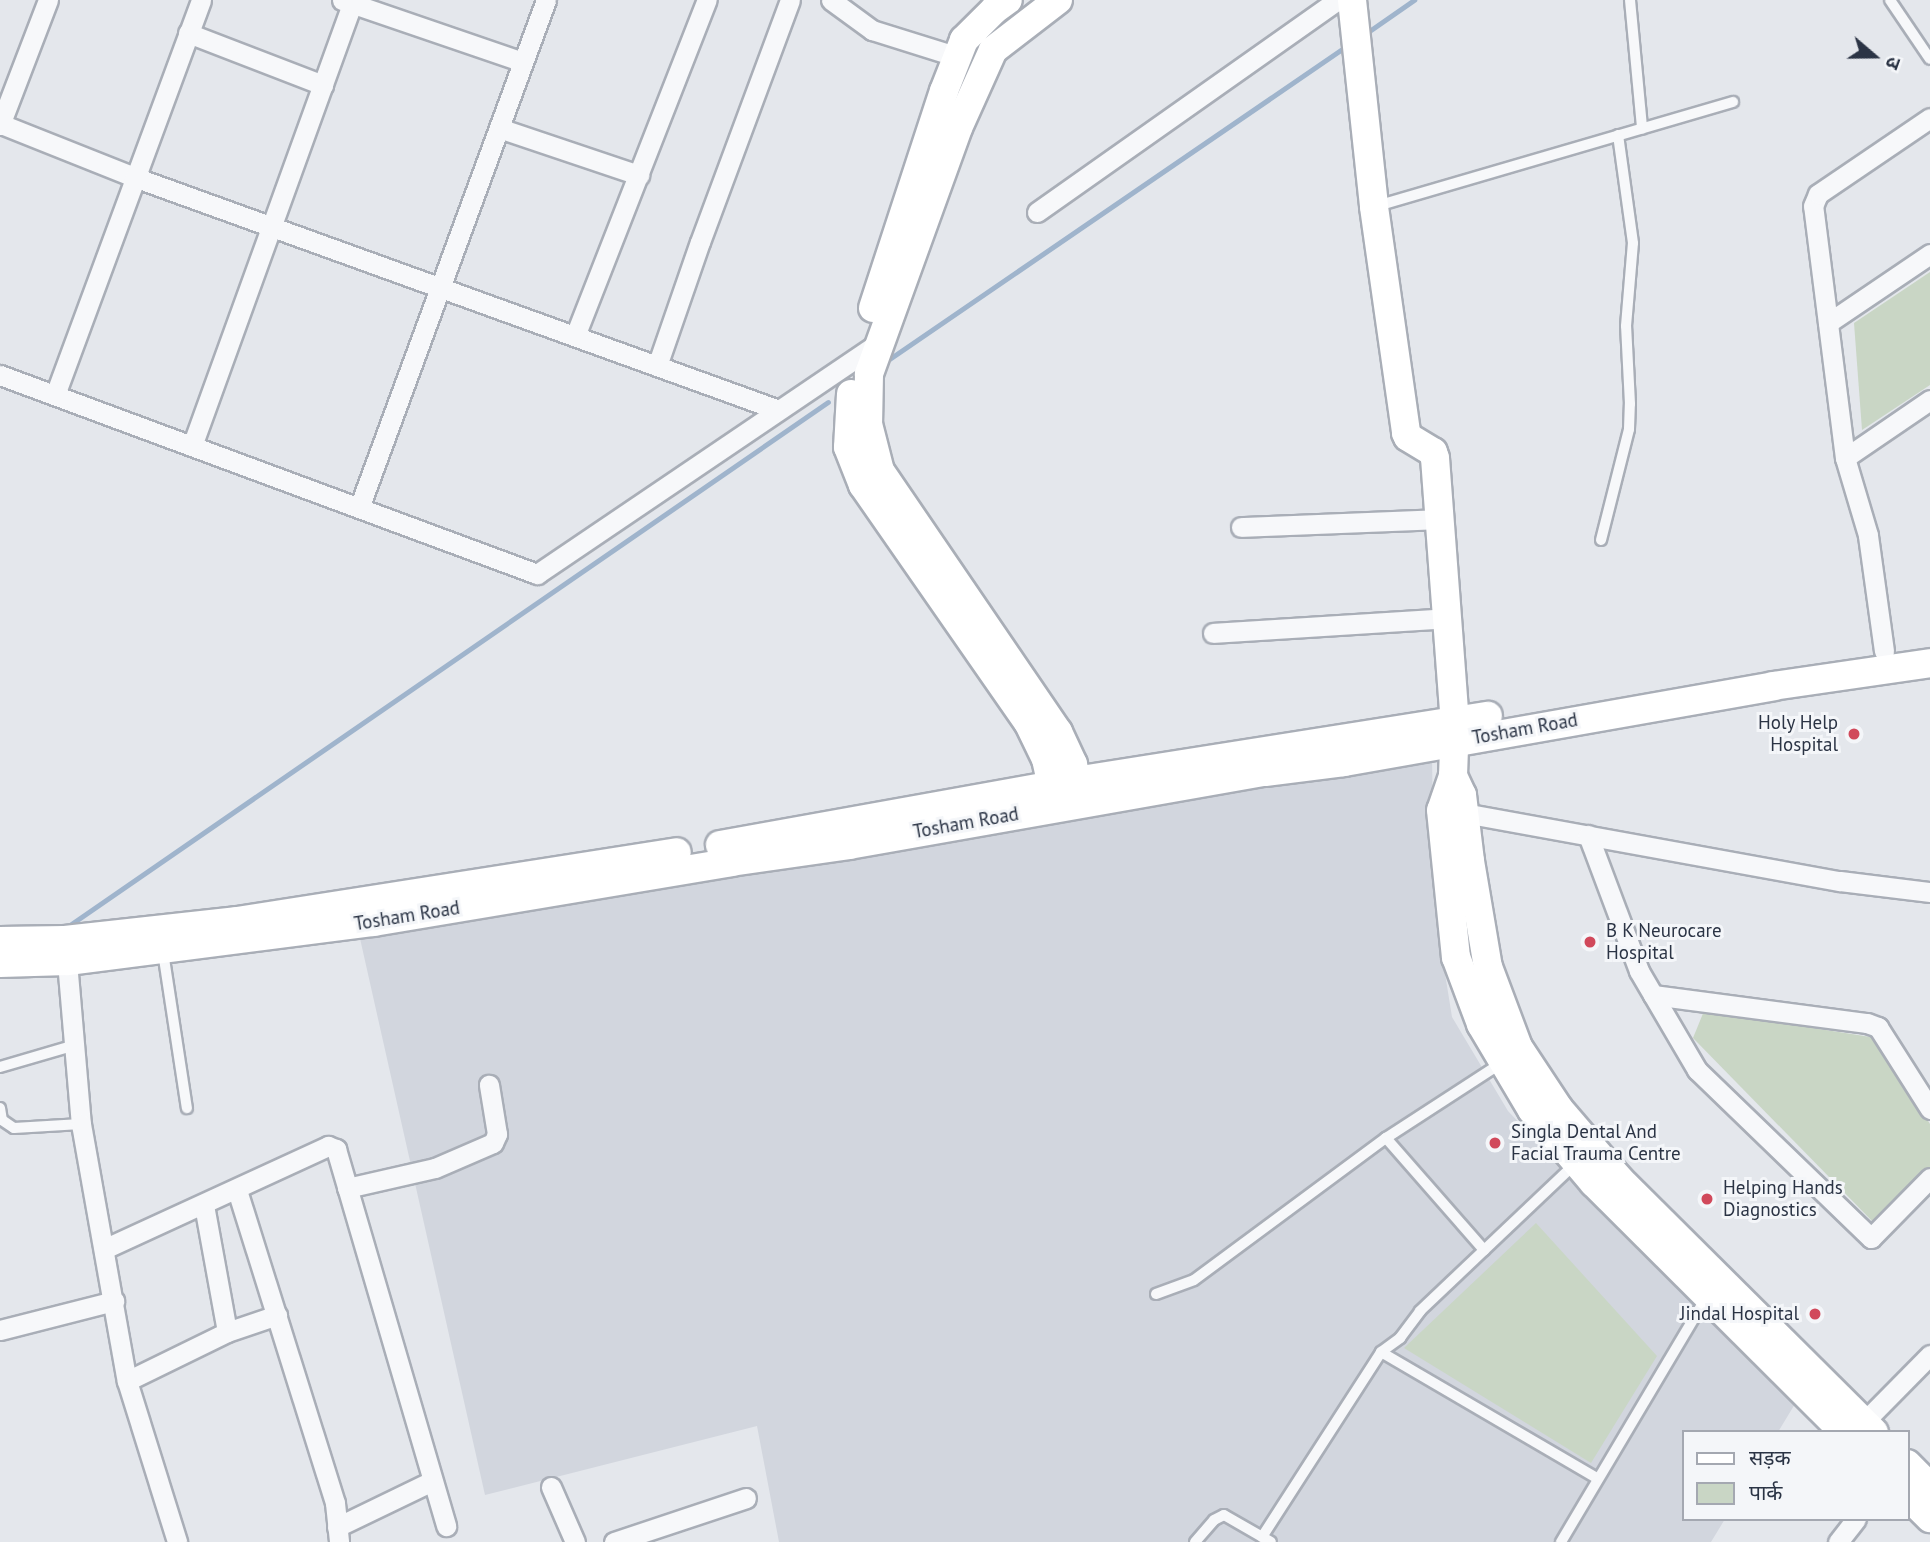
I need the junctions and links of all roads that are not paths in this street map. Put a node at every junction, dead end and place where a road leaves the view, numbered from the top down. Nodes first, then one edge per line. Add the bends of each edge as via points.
1 (48, 0) edge
2 (201, 0) edge
3 (546, 0) edge
4 (706, 0) edge
5 (790, 0) edge
6 (831, 0) edge
7 (1008, 0) edge
8 (1058, 0) edge
9 (1338, 0) edge
10 (1352, 0) edge
11 (1630, 0) edge
12 (1890, 0) edge
13 (347, 2) edge
14 (188, 33) junction
15 (958, 57) junction
16 (1930, 59) edge
17 (523, 62) junction
18 (323, 85) junction
19 (1733, 102) dead end
20 (1930, 118) edge
21 (0, 125) edge
22 (499, 128) junction
23 (1642, 128) junction
24 (1618, 135) junction
25 (639, 175) junction
26 (134, 177) junction
27 (1374, 207) junction
28 (1037, 212) dead end
29 (271, 227) junction
30 (1930, 254) edge
31 (441, 288) junction
32 (1828, 323) junction
33 (575, 336) junction
34 (881, 341) junction
35 (858, 357) junction
36 (657, 366) junction
37 (0, 375) edge
38 (55, 395) junction
39 (1930, 400) edge
40 (776, 409) junction
41 (192, 446) junction
42 (1845, 458) junction
43 (359, 508) junction
44 (1439, 519) junction
45 (1241, 527) dead end
46 (1601, 540) dead end
47 (1449, 618) junction
48 (1213, 633) dead end
49 (1930, 647) edge
50 (1884, 651) junction
51 (1930, 663) edge
52 (1454, 731) junction
53 (1067, 794) junction
54 (1453, 811) junction
55 (1588, 835) junction
56 (1461, 890) junction
57 (1930, 892) edge
58 (0, 941) edge
59 (163, 950) junction
60 (66, 951) junction
61 (0, 963) edge
62 (1653, 995) junction
63 (75, 1045) junction
64 (1503, 1062) junction
65 (0, 1066) edge
66 (489, 1085) dead end
67 (0, 1108) edge
68 (187, 1108) dead end
69 (1930, 1110) edge
70 (81, 1124) junction
71 (1386, 1138) junction
72 (1584, 1155) junction
73 (1930, 1178) edge
74 (347, 1188) junction
75 (237, 1190) junction
76 (205, 1205) junction
77 (104, 1249) junction
78 (1484, 1250) junction
79 (1715, 1289) junction
80 (1156, 1294) dead end
81 (114, 1301) junction
82 (277, 1315) junction
83 (0, 1330) edge
84 (227, 1332) junction
85 (1381, 1352) junction
86 (1930, 1355) edge
87 (127, 1381) junction
88 (1859, 1429) edge
89 (1909, 1466) edge
90 (1598, 1479) junction
91 (432, 1481) junction
92 (551, 1486) dead end
93 (1930, 1487) edge
94 (1909, 1497) edge
95 (746, 1498) dead end
96 (1930, 1518) edge
97 (1854, 1521) edge
98 (446, 1526) dead end
99 (338, 1535) edge
100 (1267, 1539) edge
101 (177, 1542) edge
102 (575, 1542) edge
103 (614, 1542) edge
104 (1195, 1542) edge
105 (1561, 1542) edge
106 (1838, 1542) edge

1 - 21 street
2 - 14 street
3 - 17 street
4 - 25 street
5 - 36 street
6 - 15 street via 872,30
7 - 15 main road via 964,40
8 - 34 main road via 993,50 958,128
9 - 28 street
10 - 27 main road
11 - 23 lane
12 - 16 lane
13 - 17 street
13 - 18 street
14 - 18 street
14 - 26 street
15 - 35 main road
17 - 22 street
18 - 29 street
19 - 23 lane
20 - 32 street via 1814,200
21 - 26 street
22 - 25 street
22 - 31 street
23 - 24 lane
24 - 27 lane
24 - 46 lane via 1633,243 1626,326 1629,429
25 - 33 street
26 - 29 street
26 - 38 street
27 - 44 main road via 1406,433 1436,458
29 - 31 street
29 - 41 street
30 - 32 street
31 - 33 street
31 - 43 street
32 - 42 street
33 - 36 street
34 - 35 street
34 - 53 main road via 869,374 868,424 880,471 1058,732
35 - 40 street
35 - 53 main road via 848,447 863,485 1028,722
36 - 40 street
37 - 38 street
38 - 41 street
39 - 42 street
40 - 43 street via 537,574
41 - 43 street
42 - 50 street via 1868,535
44 - 45 street
44 - 47 main road
47 - 48 street
47 - 52 main road
49 - 50 main road, Tosham Road
50 - 52 main road, Tosham Road
51 - 52 main road, Tosham Road
52 - 53 main road, Tosham Road
52 - 54 main road
53 - 59 main road, Tosham Road via 849,845 374,922
53 - 60 main road, Tosham Road
54 - 55 street
54 - 56 main road
55 - 57 street
55 - 62 street via 1639,971
56 - 64 main road via 1455,957 1481,1024
56 - 72 main road via 1518,1047
58 - 60 main road, Tosham Road
59 - 60 main road, Tosham Road
59 - 68 lane
60 - 61 main road, Tosham Road
60 - 63 street
62 - 69 street via 1878,1027
62 - 73 street via 1697,1070 1866,1235 1875,1236
63 - 65 lane
63 - 70 street
64 - 71 lane
64 - 72 main road via 1532,1110
66 - 74 street via 498,1134 492,1143 435,1168
67 - 70 lane via 2,1120 14,1128
70 - 77 street
71 - 78 lane
71 - 80 lane via 1194,1280
72 - 78 lane
72 - 79 main road
74 - 75 street via 337,1149 328,1146
74 - 91 street
75 - 76 street
75 - 82 street
76 - 77 street
76 - 84 street
77 - 81 street
78 - 85 lane
79 - 88 main road
79 - 90 lane
81 - 83 street
81 - 87 street
82 - 84 street
82 - 99 street via 335,1503
84 - 87 street
85 - 90 lane
85 - 100 lane
86 - 88 street
87 - 101 street
89 - 93 main road
90 - 105 lane
91 - 98 street
91 - 99 street
92 - 102 street
94 - 96 main road
95 - 103 street
97 - 106 street
100 - 104 lane via 1224,1515

